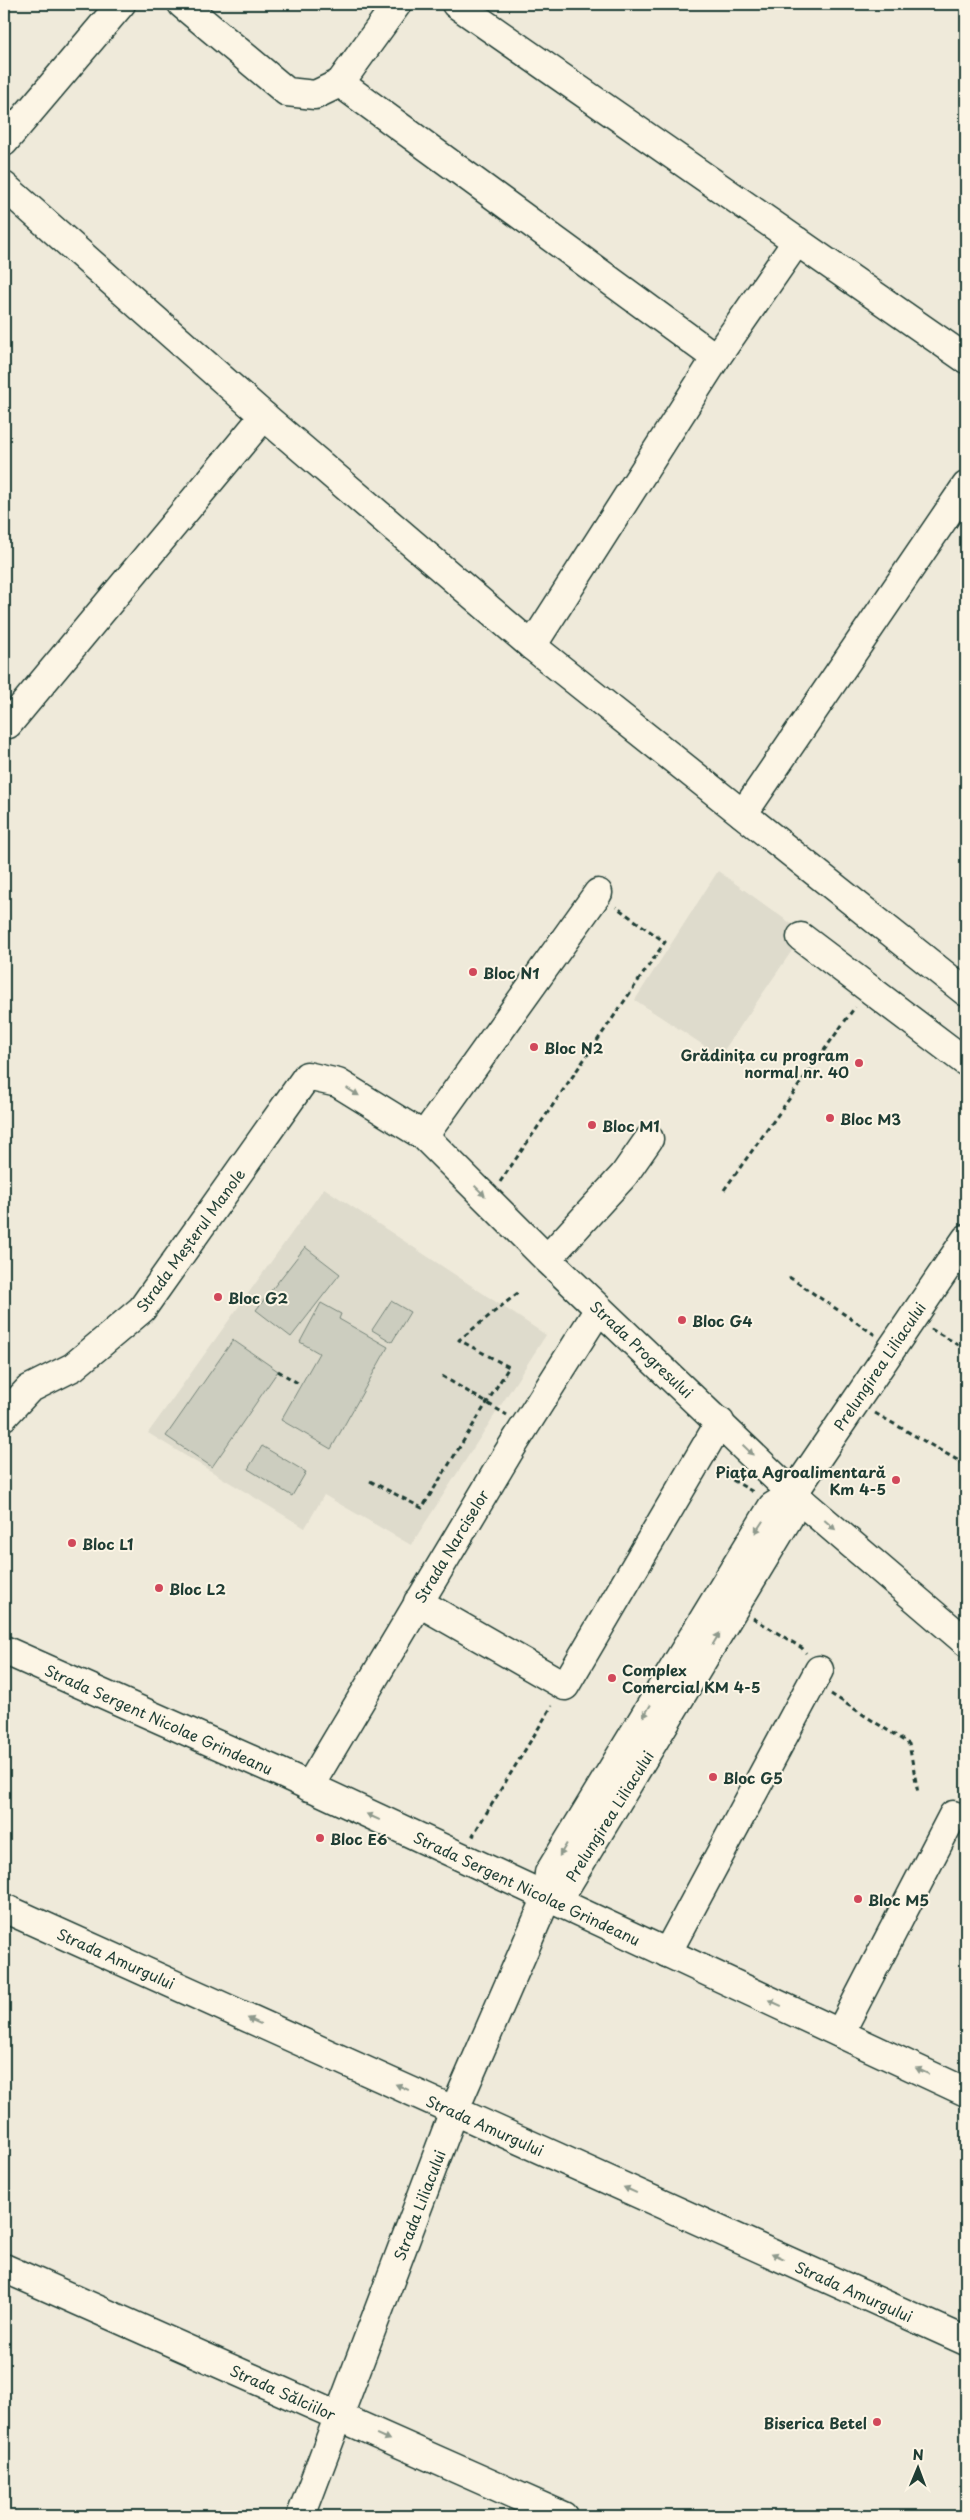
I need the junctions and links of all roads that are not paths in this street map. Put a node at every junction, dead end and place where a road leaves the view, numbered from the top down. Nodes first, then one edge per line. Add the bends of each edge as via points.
1 (121, 4) edge
2 (182, 4) edge
3 (397, 4) edge
4 (456, 4) edge
5 (340, 83) junction
6 (4, 142) edge
7 (4, 186) edge
8 (797, 241) junction
9 (716, 358) junction
10 (966, 359) edge
11 (264, 416) junction
12 (966, 486) edge
13 (532, 646) junction
14 (4, 724) edge
15 (743, 814) junction
16 (598, 893) road end
17 (801, 937) dead end
18 (966, 992) edge
19 (966, 1062) edge
20 (307, 1076) joint
21 (424, 1136) junction
22 (649, 1139) dead end
23 (966, 1239) edge
24 (547, 1259) junction
25 (598, 1309) junction
26 (4, 1416) edge
27 (720, 1422) junction
28 (793, 1494) junction
29 (418, 1602) junction
30 (966, 1642) edge
31 (4, 1650) edge
32 (819, 1670) road end
33 (309, 1787) junction
34 (953, 1815) dead end
35 (547, 1897) junction
36 (4, 1908) edge
37 (667, 1952) junction
38 (840, 2033) junction
39 (966, 2092) edge
40 (454, 2111) junction
41 (4, 2268) edge
42 (966, 2341) edge
43 (339, 2417) junction
44 (301, 2516) edge
45 (562, 2516) edge

1 - 6 street
2 - 5 street via 287,92 315,95
3 - 5 street
4 - 8 street
5 - 9 street
7 - 11 street
8 - 9 street
8 - 10 street
9 - 13 street
11 - 13 street
11 - 14 street via 8,724
12 - 15 street
13 - 15 street
15 - 18 street
16 - 21 street
17 - 19 street
20 -> 21 street, Strada Progresului via 338,1083
20 - 26 street, Strada Meșterul Manole via 142,1309 72,1367 29,1389
21 -> 24 street, Strada Progresului
22 - 24 street via 624,1175
23 - 28 street, Prelungirea Liliacului
24 - 25 street, Strada Progresului
25 - 27 street, Strada Progresului
25 - 29 street, Strada Narciselor
27 -> 28 street, Strada Progresului
27 - 29 street via 564,1686
28 -> 30 street, Strada Progresului
35 -> 28 street, Prelungirea Liliacului via 567,1885 789,1517
28 -> 35 street, Prelungirea Liliacului via 772,1507 747,1546 549,1873
29 - 33 street, Strada Narciselor
31 - 33 street, Strada Sergent Nicolae Grindeanu
32 - 37 street
35 -> 33 street, Strada Sergent Nicolae Grindeanu
34 - 38 street
35 - 37 street, Strada Sergent Nicolae Grindeanu
35 - 40 street, Strada Liliacului
40 -> 36 street, Strada Amurgului
38 -> 37 street, Strada Sergent Nicolae Grindeanu
39 -> 38 street, Strada Sergent Nicolae Grindeanu
42 -> 40 street, Strada Amurgului
40 - 43 street, Strada Liliacului
41 - 43 street, Strada Sălciilor
43 - 44 street, Strada Liliacului
43 -> 45 street, Strada Sălciilor

